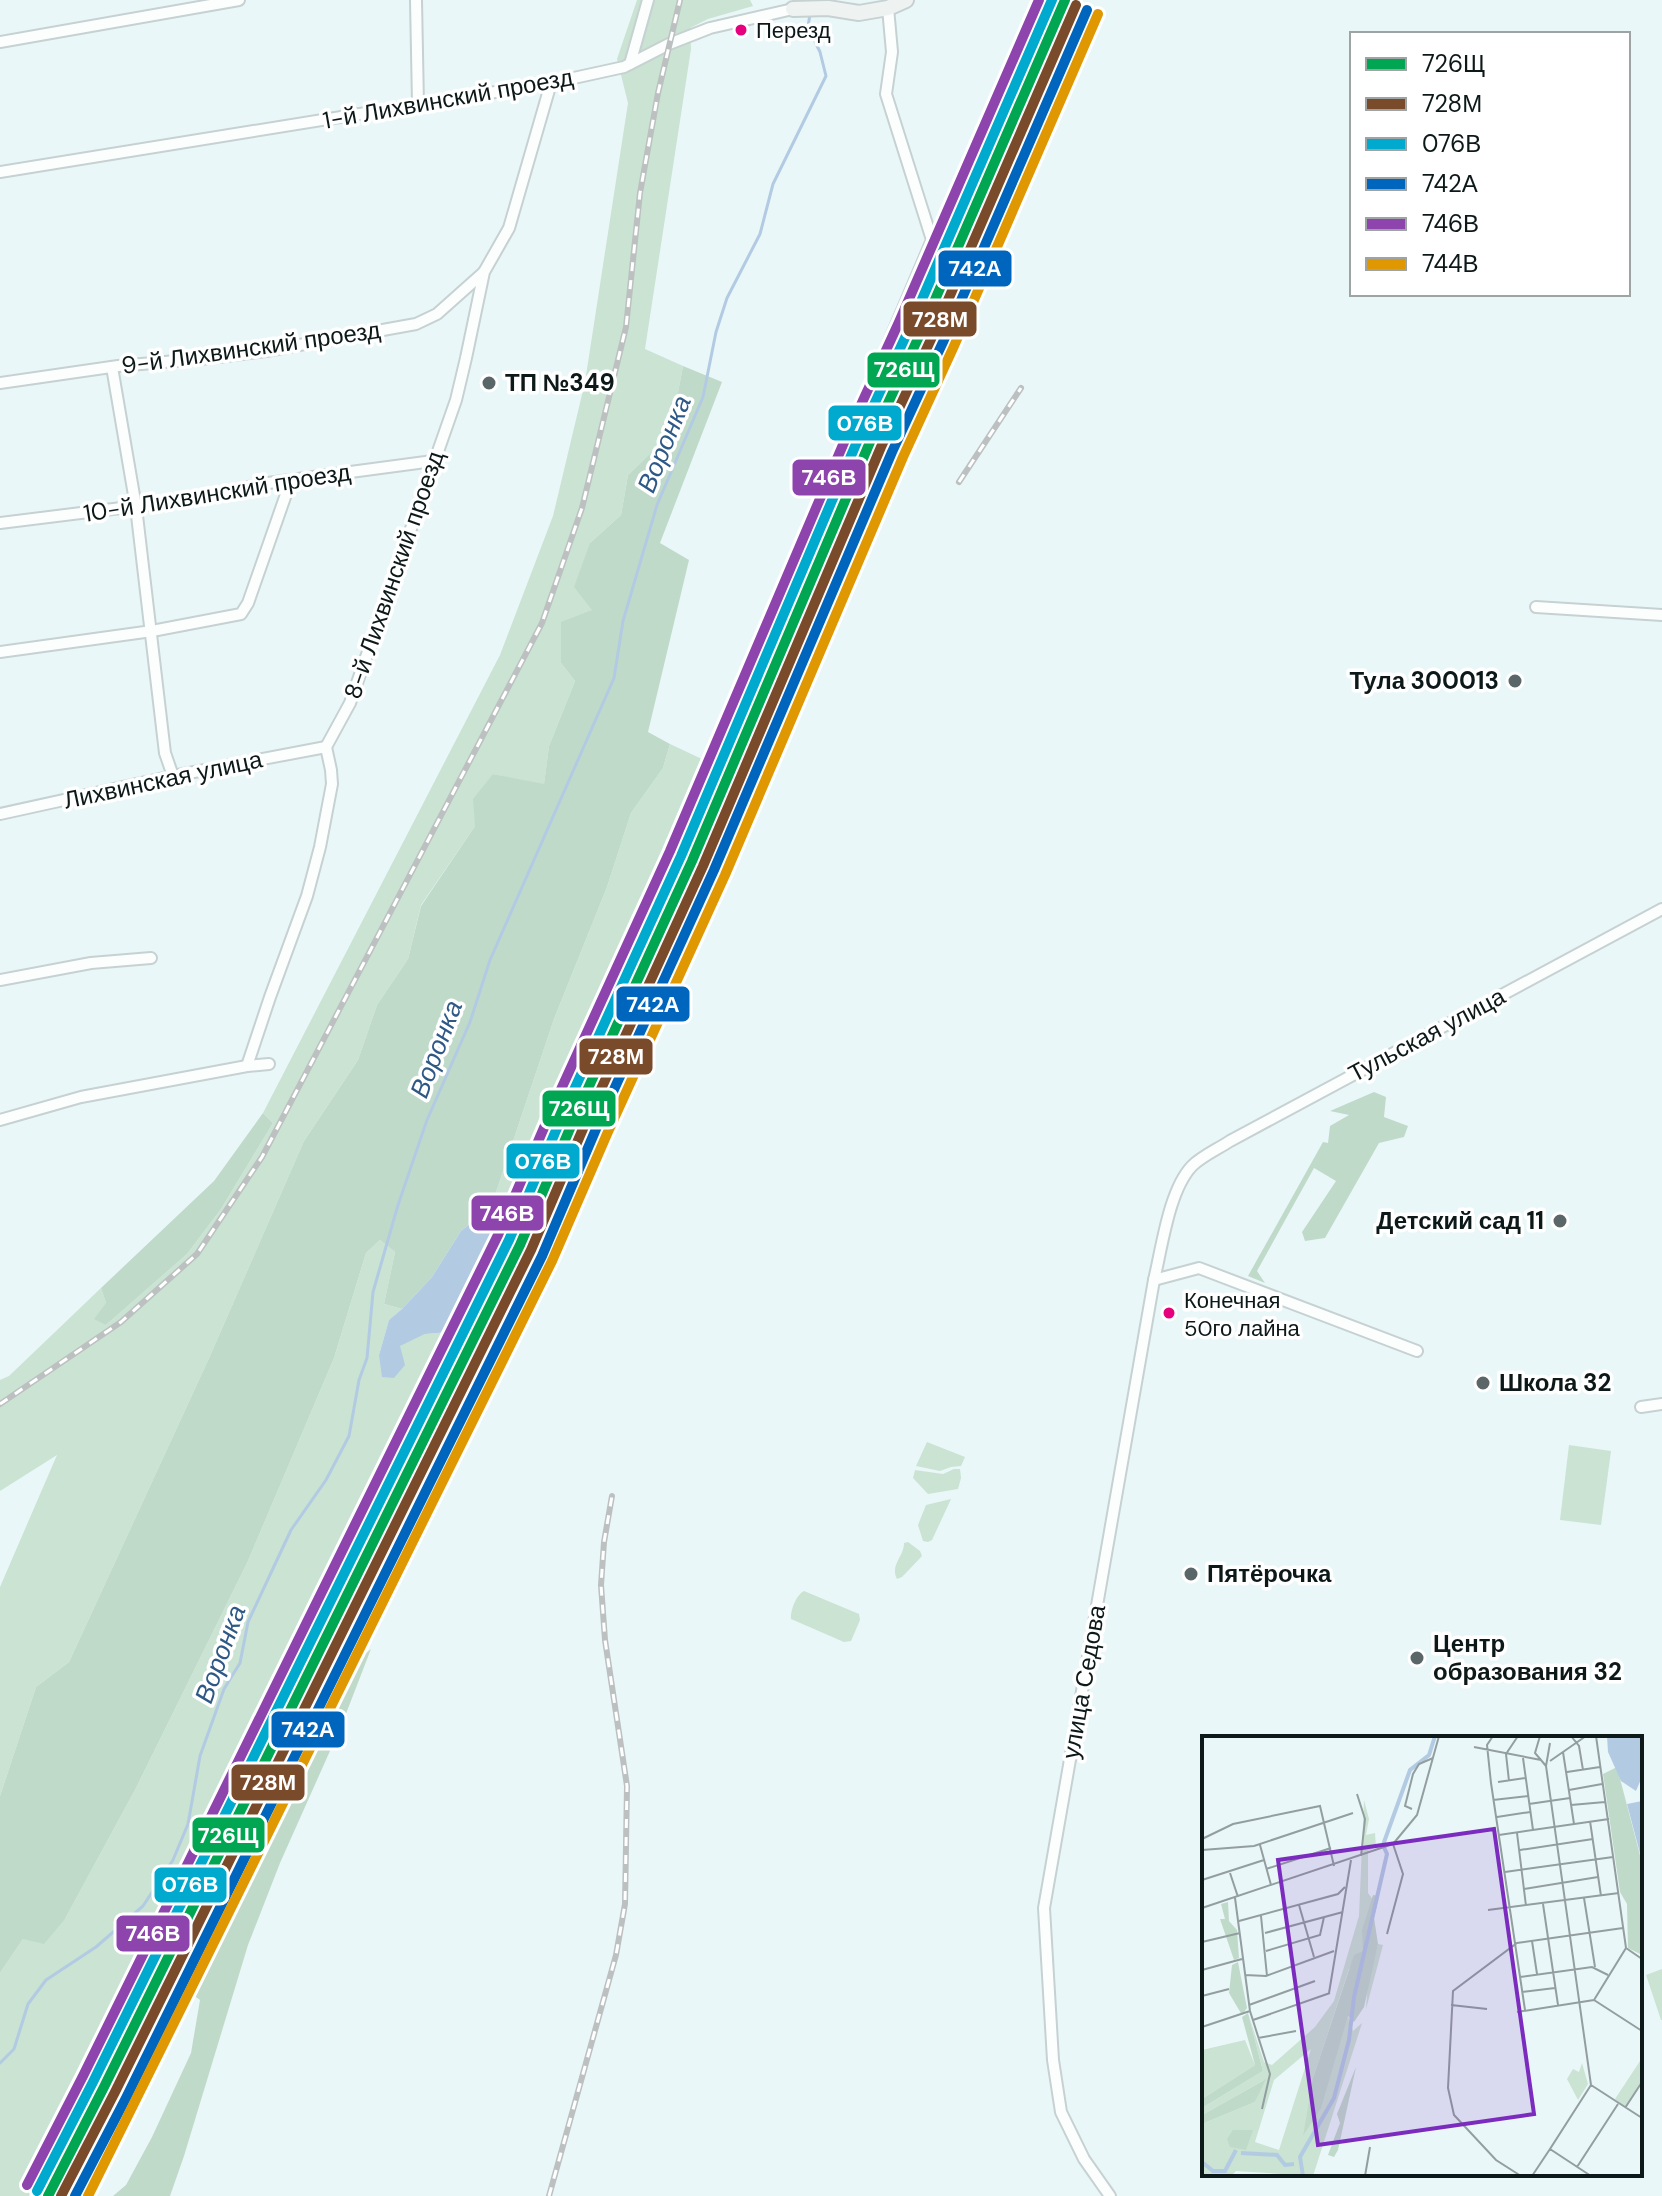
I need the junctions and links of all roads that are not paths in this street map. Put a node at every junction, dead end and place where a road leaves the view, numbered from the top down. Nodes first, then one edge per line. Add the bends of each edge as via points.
1 (239, 0) edge
2 (416, 0) edge
3 (648, 0) edge
4 (906, 0) edge
5 (888, 8) junction
6 (793, 9) joint
7 (0, 42) edge
8 (630, 64) junction
9 (551, 83) junction
10 (418, 104) junction
11 (0, 172) edge
12 (484, 272) junction
13 (112, 367) junction
14 (0, 383) edge
15 (433, 461) junction
16 (291, 480) junction
17 (136, 507) junction
18 (0, 523) edge
19 (1536, 607) dead end
20 (1662, 615) edge
21 (152, 631) junction
22 (0, 652) edge
23 (748, 675) dead end
24 (326, 747) junction
25 (173, 776) junction
26 (0, 814) edge
27 (1662, 909) edge
28 (151, 958) dead end
29 (0, 980) edge
30 (269, 1064) dead end
31 (247, 1066) junction
32 (0, 1120) edge
33 (1193, 1165) joint
34 (1154, 1280) junction
35 (1417, 1351) dead end
36 (1662, 1404) edge
37 (1641, 1407) dead end
38 (1110, 2196) edge

1 - 7 street
2 - 10 street
3 - 8 street
4 - 5 street, 1-й Лихвинский проезд
5 - 6 street, 1-й Лихвинский проезд via 859,13
5 - 23 street via 892,52 886,94 932,240
6 - 8 street, 1-й Лихвинский проезд via 710,28
8 - 9 street, 1-й Лихвинский проезд
9 - 10 street, 1-й Лихвинский проезд
9 - 12 street, 8-й Лихвинский проезд via 509,228
10 - 11 street, 1-й Лихвинский проезд
12 - 13 street, 9-й Лихвинский проезд via 437,314 416,324 266,351
12 - 15 street, 8-й Лихвинский проезд via 462,379
13 - 14 street, 9-й Лихвинский проезд
13 - 17 street
15 - 16 street, 10-й Лихвинский проезд
15 - 24 street, 8-й Лихвинский проезд via 350,703
16 - 17 street, 10-й Лихвинский проезд
16 - 21 street via 243,613
17 - 18 street, 10-й Лихвинский проезд
17 - 21 street
19 - 20 street
21 - 22 street
21 - 25 street via 165,753
24 - 25 street, Лихвинская улица
24 - 31 street via 332,790 317,859
25 - 26 street, Лихвинская улица
27 - 33 street, Тульская улица
28 - 29 street
30 - 31 street
31 - 32 street via 81,1097
33 - 34 street, улица Седова via 1172,1205
34 - 35 street via 1199,1268
34 - 38 street, улица Седова via 1044,1908 1061,2112
36 - 37 street

